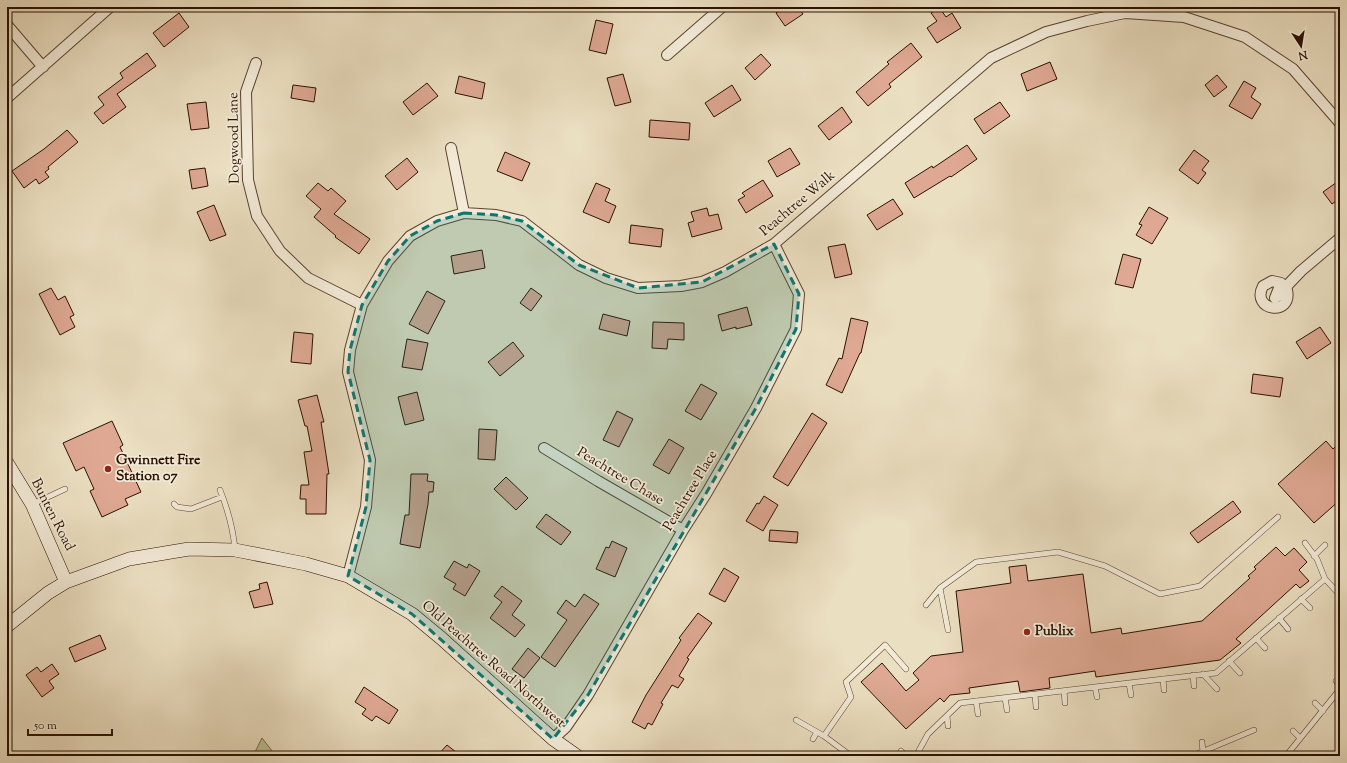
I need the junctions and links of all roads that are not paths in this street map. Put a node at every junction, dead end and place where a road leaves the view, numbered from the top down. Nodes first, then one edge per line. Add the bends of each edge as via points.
1 (110, 7) edge
2 (722, 7) edge
3 (7, 25) edge
4 (667, 55) dead end
5 (256, 64) dead end
6 (43, 67) junction
7 (7, 98) edge
8 (1340, 123) edge
9 (450, 148) dead end
10 (464, 213) junction
11 (1340, 238) edge
12 (774, 244) junction
13 (1275, 298) dead end
14 (362, 305) junction
15 (544, 448) dead end
16 (7, 463) edge
17 (65, 489) dead end
18 (220, 490) dead end
19 (222, 497) junction
20 (32, 504) junction
21 (174, 504) dead end
22 (1278, 518) dead end
23 (683, 530) junction
24 (1305, 543) dead end
25 (1325, 545) dead end
26 (235, 550) junction
27 (1314, 556) junction
28 (348, 576) junction
29 (1325, 579) junction
30 (66, 582) junction
31 (940, 588) junction
32 (1340, 595) edge
33 (1301, 599) junction
34 (926, 605) dead end
35 (1310, 608) dead end
36 (1279, 618) junction
37 (7, 626) edge
38 (1288, 628) dead end
39 (948, 630) dead end
40 (1256, 638) junction
41 (1266, 648) dead end
42 (1229, 661) junction
43 (906, 669) dead end
44 (1240, 673) dead end
45 (1203, 674) junction
46 (1193, 675) junction
47 (1163, 679) junction
48 (1336, 681) dead end
49 (1129, 683) junction
50 (1194, 686) dead end
51 (1096, 687) junction
52 (1340, 688) edge
53 (1217, 689) dead end
54 (1164, 690) dead end
55 (1064, 691) junction
56 (1035, 694) junction
57 (1131, 695) dead end
58 (1097, 697) dead end
59 (1005, 698) junction
60 (976, 701) junction
61 (1065, 703) dead end
62 (1315, 703) dead end
63 (1036, 707) dead end
64 (1007, 710) dead end
65 (1323, 711) junction
66 (978, 714) dead end
67 (947, 716) junction
68 (796, 720) dead end
69 (948, 726) dead end
70 (1254, 730) dead end
71 (1294, 731) dead end
72 (817, 732) junction
73 (824, 736) junction
74 (1300, 738) junction
75 (813, 739) dead end
76 (554, 740) junction
77 (1202, 742) dead end
78 (921, 746) junction
79 (901, 751) dead end
80 (1203, 752) junction
81 (577, 756) edge
82 (851, 756) edge
83 (906, 756) edge
84 (916, 756) edge
85 (922, 756) edge
86 (1192, 756) edge
87 (1286, 756) edge

1 - 6 street
2 - 4 street
3 - 6 street
5 - 14 street, Dogwood Lane via 246,92 246,105 248,180 257,216 280,251 308,278
6 - 7 street
8 - 12 street, Peachtree Walk via 1294,69 1245,37 1184,17 1125,13 1087,21 1046,32 991,58
9 - 10 street
10 - 12 street, Peachtree Walk via 496,215 522,221 578,265 606,278 638,288 681,286 702,282 726,272
10 - 14 street, Peachtree Walk via 436,221 410,236 388,261
11 - 13 street via 1301,271
12 - 23 street, Peachtree Place via 799,294 796,329 756,408
14 - 28 street, Peachtree Walk via 350,350 348,372 370,460 366,507
15 - 23 street, Peachtree Chase
16 - 20 main road, Bunten Road
17 - 20 lane
18 - 19 lane
19 - 21 lane via 192,509 177,507
19 - 26 lane via 233,532
20 - 30 main road, Bunten Road
22 - 31 lane via 1200,586 1187,589 1160,594 1105,566 1058,552 976,562
23 - 76 street, Peachtree Place via 588,695
24 - 27 lane
25 - 27 lane
26 - 28 main road, Old Peachtree Road Northwest via 306,564
26 - 30 main road, Old Peachtree Road Northwest via 189,549 129,559
27 - 29 lane
28 - 76 main road, Old Peachtree Road Northwest via 412,614
29 - 32 lane
29 - 33 lane
30 - 37 main road, Old Peachtree Road Northwest
31 - 34 lane
31 - 39 lane
33 - 35 lane
33 - 36 lane
36 - 38 lane
36 - 40 lane
40 - 41 lane
40 - 42 lane
42 - 44 lane
42 - 45 lane via 1216,673
43 - 73 lane via 885,645 846,682 851,697
45 - 46 lane
45 - 53 lane
46 - 47 lane
46 - 50 lane
47 - 49 lane
47 - 54 lane
48 - 52 lane
49 - 51 lane
49 - 57 lane
51 - 55 lane
51 - 58 lane
52 - 65 lane
55 - 56 lane
55 - 61 lane
56 - 59 lane
56 - 63 lane
59 - 60 lane
59 - 64 lane
60 - 66 lane
60 - 67 lane via 960,703
62 - 65 lane
65 - 74 lane
67 - 69 lane
67 - 78 lane via 928,734
68 - 72 lane
70 - 80 lane
71 - 74 lane
72 - 73 lane
72 - 75 lane
73 - 82 lane
74 - 87 lane
76 - 81 main road, Old Peachtree Road Northwest
77 - 80 lane
78 - 84 lane
78 - 85 lane
79 - 83 lane
80 - 86 lane

